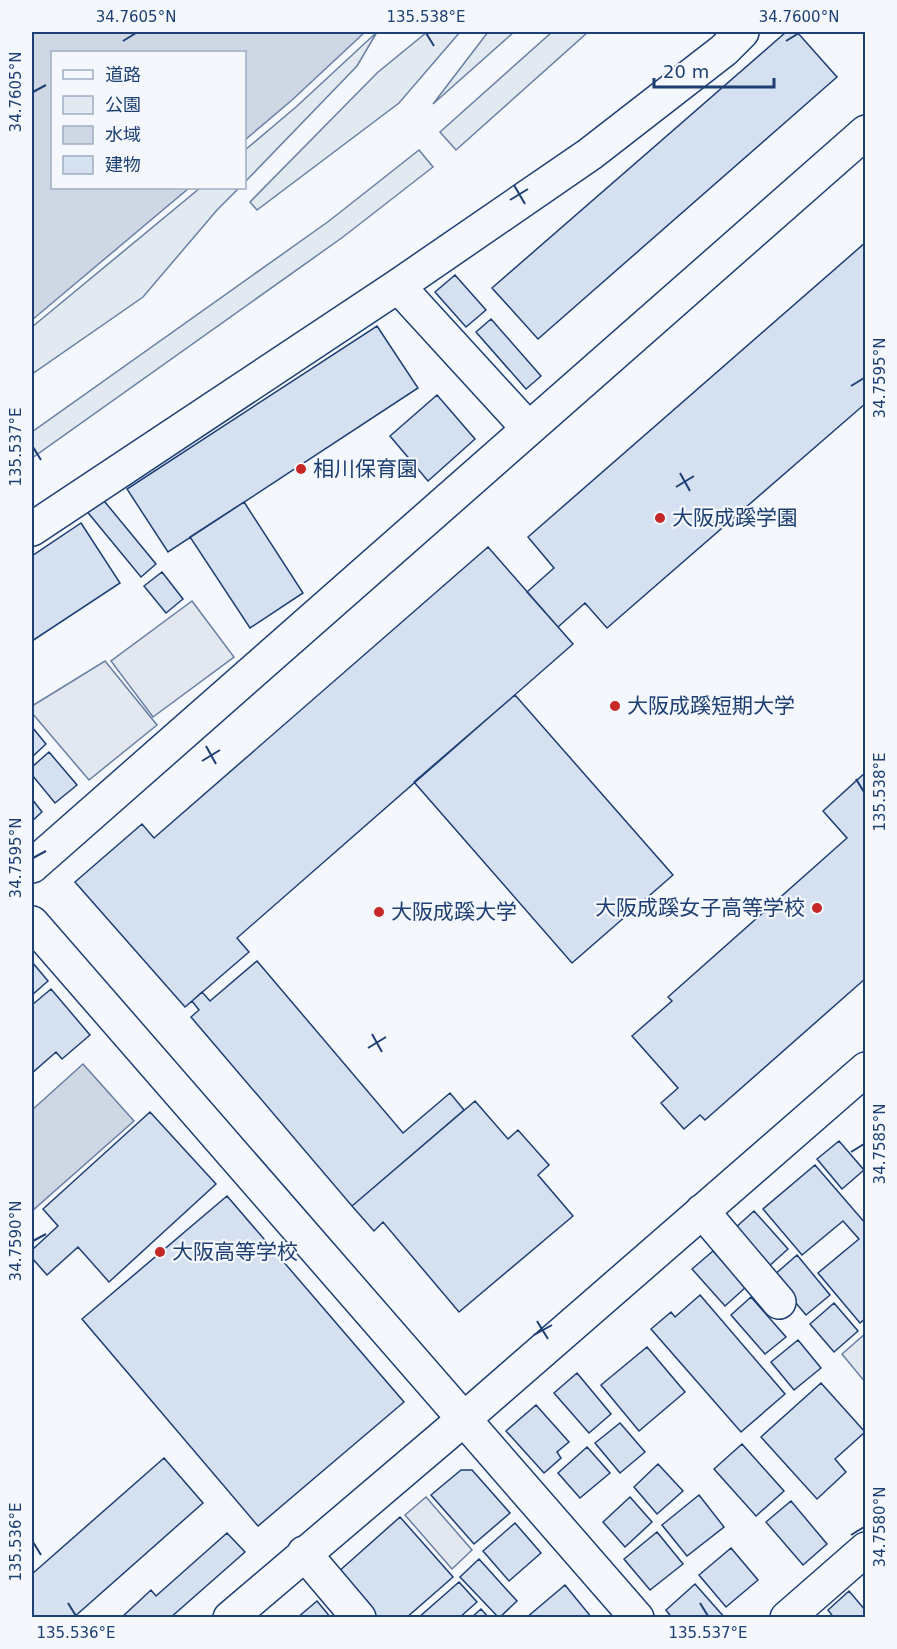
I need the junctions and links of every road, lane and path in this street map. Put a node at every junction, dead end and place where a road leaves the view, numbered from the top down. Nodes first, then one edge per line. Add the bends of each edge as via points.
1 (742, 32) edge
2 (866, 132) edge
3 (398, 286) junction
4 (528, 428) junction
5 (32, 530) edge
6 (32, 866) edge
7 (32, 923) edge
8 (866, 1069) edge
9 (702, 1211) junction
10 (779, 1302) dead end
11 (464, 1419) junction
12 (866, 1549) edge
13 (304, 1553) junction
14 (230, 1617) edge
15 (359, 1617) edge
16 (637, 1617) edge
17 (787, 1617) edge

1 - 3 street via 590,154
2 - 4 street
3 - 4 street
3 - 5 street
4 - 6 street
7 - 11 street
8 - 9 street
9 - 10 street
9 - 11 street
11 - 13 street
11 - 16 street
12 - 17 street
13 - 14 street
13 - 15 street

